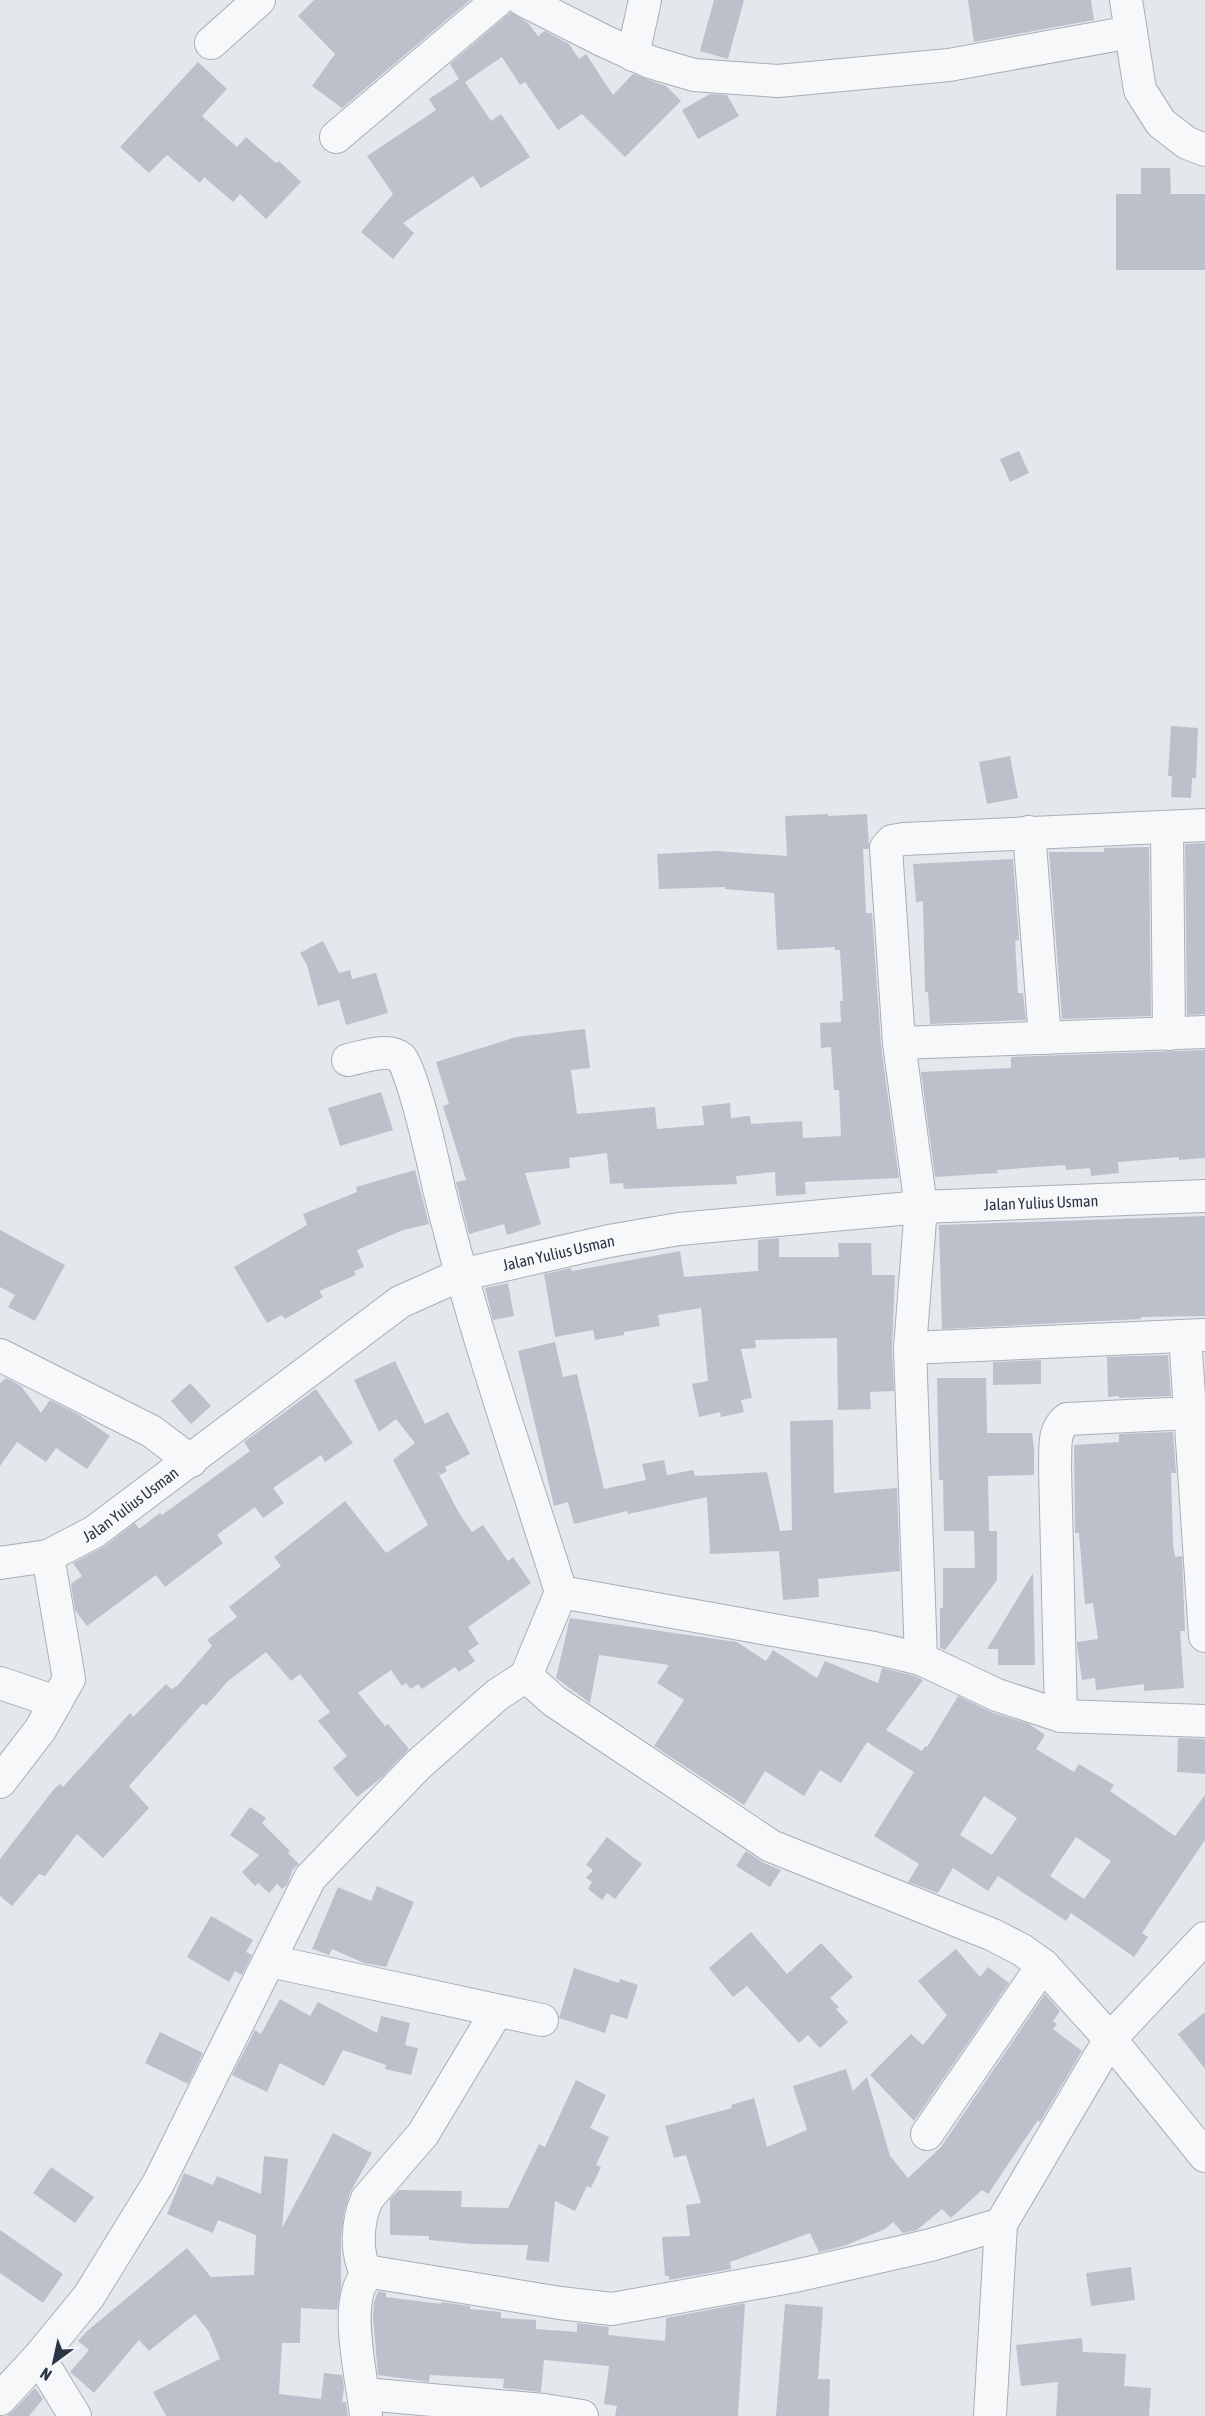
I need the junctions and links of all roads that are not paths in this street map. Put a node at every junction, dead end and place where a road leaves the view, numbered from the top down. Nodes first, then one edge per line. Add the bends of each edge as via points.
1 (259, 0) edge
2 (498, 0) edge
3 (523, 0) edge
4 (645, 0) edge
5 (1126, 0) edge
6 (1131, 32) junction
7 (211, 43) dead end
8 (633, 55) junction
9 (336, 137) dead end
10 (1205, 150) edge
11 (1205, 825) edge
12 (1167, 828) junction
13 (1029, 832) junction
14 (1205, 1032) edge
15 (1168, 1034) junction
16 (1045, 1038) junction
17 (899, 1043) junction
18 (348, 1060) dead end
19 (1205, 1196) edge
20 (921, 1207) junction
21 (460, 1275) junction
22 (1195, 1335) edge
23 (910, 1348) junction
24 (0, 1355) edge
25 (1190, 1413) junction
26 (191, 1461) junction
27 (48, 1556) junction
28 (0, 1563) edge
29 (561, 1592) junction
30 (1205, 1636) edge
31 (921, 1659) junction
32 (526, 1676) junction
33 (0, 1683) edge
34 (56, 1702) junction
35 (1061, 1716) junction
36 (1205, 1721) edge
37 (0, 1782) edge
38 (1205, 1938) edge
39 (270, 1961) junction
40 (1043, 1965) junction
41 (497, 2011) junction
42 (542, 2020) dead end
43 (1110, 2039) junction
44 (927, 2133) dead end
45 (1205, 2156) edge
46 (1001, 2224) junction
47 (367, 2275) junction
48 (39, 2357) junction
49 (0, 2399) edge
50 (365, 2405) edge
51 (75, 2416) edge
52 (582, 2416) edge
53 (990, 2416) edge

1 - 7 street
2 - 9 street
3 - 8 street
4 - 8 street
5 - 6 street
6 - 8 street via 949,65 778,81 694,75
6 - 10 street via 1140,90 1161,123 1187,143
11 - 12 street
12 - 13 street
12 - 15 street
13 - 16 street
13 - 17 street via 889,843 886,859
14 - 15 street
15 - 16 street
16 - 17 street
17 - 20 street
18 - 21 street via 392,1054 401,1059 408,1072
19 - 20 street, Jalan Yulius Usman
20 - 21 street, Jalan Yulius Usman via 679,1229
20 - 23 street
21 - 26 street, Jalan Yulius Usman via 400,1302
21 - 29 street
22 - 23 street
22 - 25 street
23 - 31 street
24 - 26 street via 151,1431
25 - 30 street
25 - 35 street via 1067,1419 1060,1425 1055,1467
26 - 27 street, Jalan Yulius Usman via 94,1532
27 - 28 street, Jalan Yulius Usman
27 - 34 street via 69,1679
29 - 31 street
29 - 32 street
31 - 35 street via 997,1695
32 - 39 street via 497,1695 417,1766 310,1878
32 - 40 street via 554,1701 771,1846 993,1935
33 - 34 street
34 - 37 street
35 - 36 street
38 - 43 street
39 - 41 street
39 - 48 street via 158,2184 89,2296
40 - 43 street
40 - 44 street
41 - 42 street
41 - 47 street via 423,2134 367,2199 362,2210 359,2247
43 - 45 street
43 - 46 street
46 - 47 street via 932,2245 795,2276 612,2309 377,2272
46 - 53 street
47 - 50 street via 361,2283 354,2316
48 - 49 street
48 - 51 street
50 - 52 street via 544,2410

